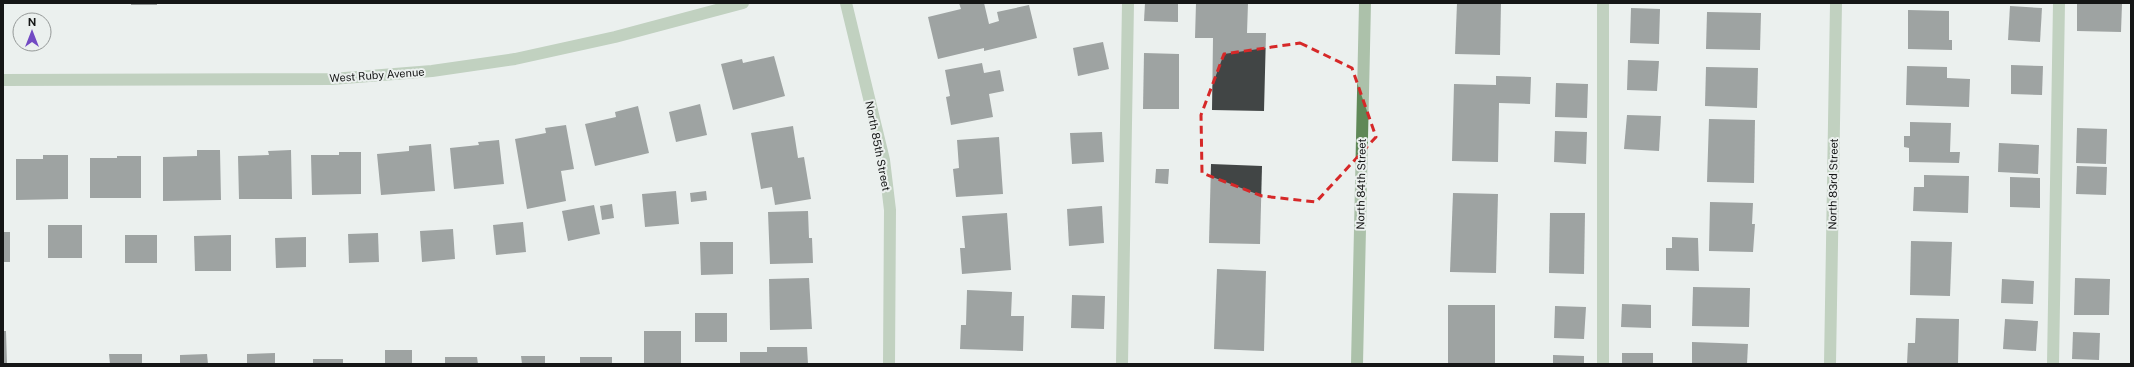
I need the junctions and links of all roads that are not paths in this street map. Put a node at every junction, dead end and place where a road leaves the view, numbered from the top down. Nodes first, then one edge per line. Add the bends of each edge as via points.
1 (743, 3) edge
2 (846, 3) edge
3 (1128, 3) edge
4 (1365, 3) edge
5 (1603, 3) edge
6 (1836, 3) edge
7 (2059, 3) edge
8 (3, 80) edge
9 (888, 364) edge
10 (1122, 364) edge
11 (1357, 364) edge
12 (1603, 364) edge
13 (1830, 364) edge
14 (2053, 364) edge

1 - 8 street, West Ruby Avenue via 615,37 515,59 432,71 332,79
2 - 9 street, North 85th Street via 884,160 890,210
3 - 10 street
4 - 11 street, North 84th Street
5 - 12 street
6 - 13 street, North 83rd Street
7 - 14 street

